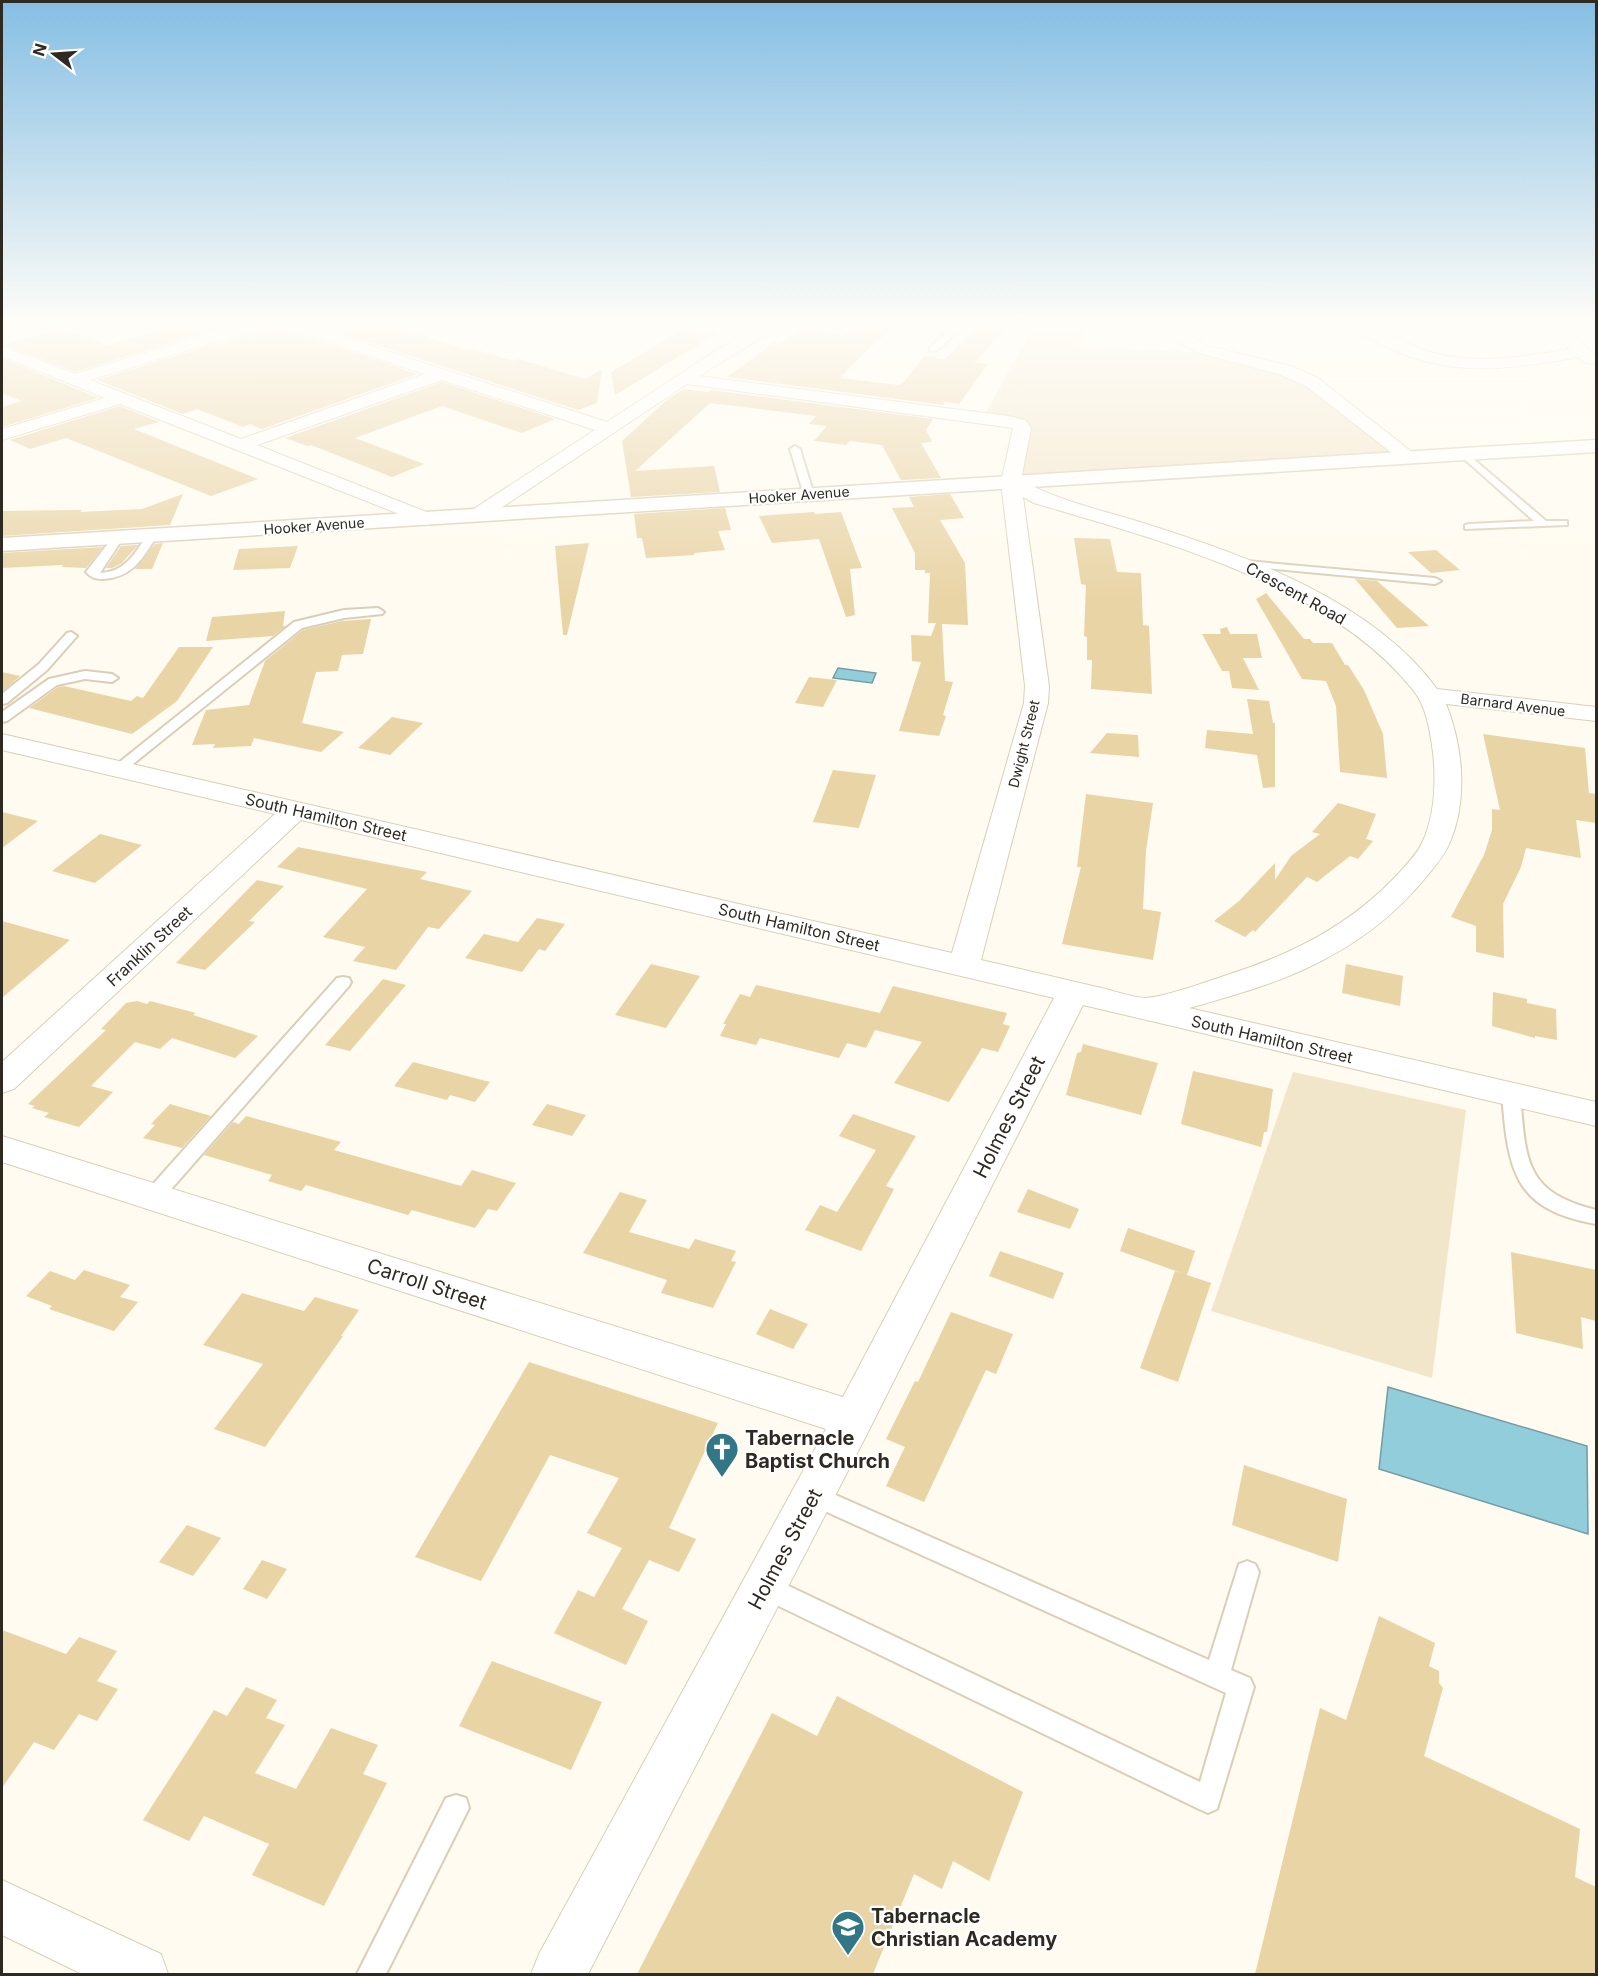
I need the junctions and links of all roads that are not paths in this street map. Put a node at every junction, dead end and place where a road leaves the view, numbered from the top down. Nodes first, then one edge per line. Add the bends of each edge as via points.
1 (69, 414) edge
2 (162, 414) edge
3 (328, 414) edge
4 (566, 414) edge
5 (630, 414) edge
6 (944, 414) edge
7 (1354, 414) edge
8 (608, 428) junction
9 (2, 435) edge
10 (241, 445) junction
11 (1596, 446) edge
12 (795, 449) dead end
13 (1464, 454) junction
14 (1409, 457) junction
15 (1011, 482) junction
16 (809, 495) junction
17 (476, 516) junction
18 (427, 519) junction
19 (1544, 523) junction
20 (1563, 523) dead end
21 (1469, 527) dead end
22 (152, 536) junction
23 (118, 538) junction
24 (2, 545) edge
25 (1246, 564) junction
26 (1435, 582) dead end
27 (378, 612) dead end
28 (71, 636) dead end
29 (112, 678) dead end
30 (1430, 695) junction
31 (2, 700) edge
32 (1596, 714) edge
33 (2, 718) edge
34 (2, 742) edge
35 (118, 769) junction
36 (296, 810) junction
37 (964, 965) junction
38 (344, 982) dead end
39 (1073, 993) junction
40 (1144, 1009) junction
41 (2, 1081) edge
42 (1511, 1094) junction
43 (1596, 1114) edge
44 (2, 1149) edge
45 (153, 1197) junction
46 (1596, 1217) edge
47 (853, 1419) junction
48 (813, 1495) junction
49 (1247, 1572) dead end
50 (765, 1587) junction
51 (1217, 1676) junction
52 (456, 1808) dead end
53 (2, 1907) edge
54 (141, 1974) edge
55 (371, 1974) edge
56 (559, 1974) edge

1 - 9 street
2 - 10 street
3 - 10 street
4 - 8 street
5 - 8 street
6 - 15 street, Dwight Street via 1019,424 1022,428
7 - 14 street
8 - 17 street
10 - 18 street
11 - 13 street, Hooker Avenue
12 - 16 lane
13 - 14 street, Hooker Avenue
13 - 19 lane
14 - 15 street, Hooker Avenue
15 - 16 street, Hooker Avenue
15 - 25 street, Crescent Road via 1041,499
15 - 37 street, Dwight Street via 1036,703
16 - 17 street, Hooker Avenue
17 - 18 street, Hooker Avenue
18 - 22 street, Hooker Avenue
19 - 20 lane
19 - 21 lane
22 - 23 street, Hooker Avenue
22 - 23 lane via 125,572 97,576 92,572
23 - 24 street, Hooker Avenue
25 - 26 lane
25 - 30 street, Crescent Road via 1344,617 1392,656
27 - 35 lane via 344,614 298,626
28 - 31 lane via 43,667
29 - 33 lane via 85,675 52,682
30 - 32 street, Barnard Avenue
30 - 40 street, Crescent Road via 1446,748 1448,798 1436,843 1397,895 1341,939 1272,972
34 - 35 street, South Hamilton Street
35 - 36 street, South Hamilton Street
36 - 37 street, South Hamilton Street
36 - 41 street, Franklin Street
37 - 39 street, South Hamilton Street
38 - 45 lane
39 - 40 street, South Hamilton Street
39 - 47 street, Holmes Street
40 - 42 street, South Hamilton Street
42 - 43 street, South Hamilton Street
42 - 46 lane via 1525,1172 1538,1194 1569,1211
44 - 45 street, Carroll Street
45 - 47 street, Carroll Street
47 - 48 street, Holmes Street
48 - 50 street, Holmes Street
48 - 51 lane
49 - 51 lane
50 - 51 lane via 1208,1800 1241,1687
50 - 56 street, Holmes Street
52 - 55 lane
53 - 54 street

